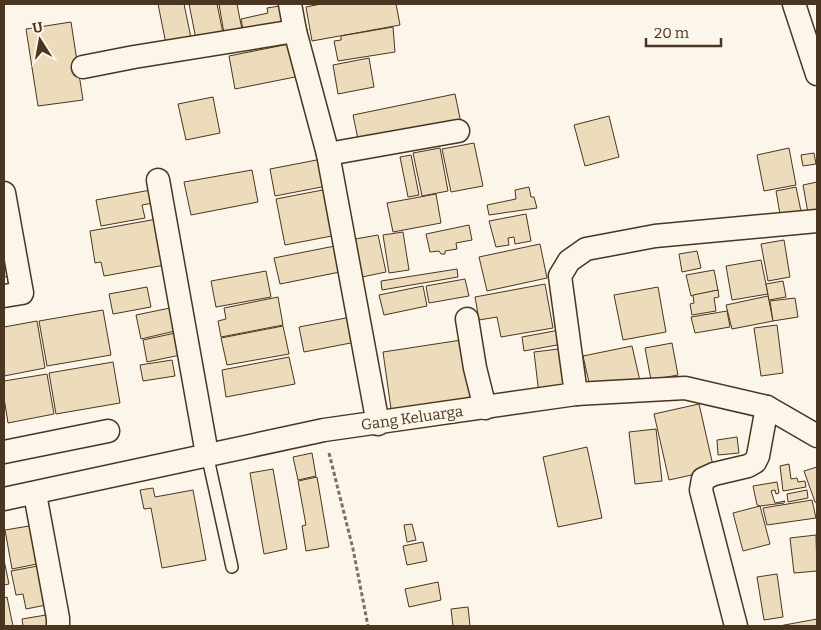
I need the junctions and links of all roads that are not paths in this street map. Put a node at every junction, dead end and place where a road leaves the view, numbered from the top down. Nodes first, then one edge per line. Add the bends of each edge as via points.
1 (290, 4) edge
2 (794, 4) edge
3 (295, 31) junction
4 (84, 67) dead end
5 (817, 74) edge
6 (458, 131) dead end
7 (328, 154) junction
8 (158, 180) dead end
9 (4, 193) edge
10 (817, 221) edge
11 (4, 296) edge
12 (467, 318) dead end
13 (576, 394) junction
14 (485, 408) junction
15 (776, 412) junction
16 (378, 424) junction
17 (108, 431) dead end
18 (817, 436) edge
19 (4, 452) edge
20 (208, 454) junction
21 (35, 494) junction
22 (4, 499) edge
23 (232, 567) dead end
24 (58, 626) edge
25 (736, 626) edge

1 - 3 street
2 - 5 street
3 - 4 street
3 - 7 street
6 - 7 street
7 - 16 street
8 - 20 street
9 - 11 street via 22,293
10 - 13 street via 654,236 586,249 574,257 560,276
12 - 14 street
13 - 14 street, Gang Keluarga
13 - 15 street, Gang Keluarga via 686,388
14 - 16 street, Gang Keluarga
15 - 18 street, Gang Keluarga
15 - 25 street via 755,462 703,479 701,490
16 - 20 street, Gang Keluarga via 324,430
17 - 19 street
20 - 21 street, Gang Keluarga
20 - 23 lane
21 - 22 street, Gang Keluarga
21 - 24 street

